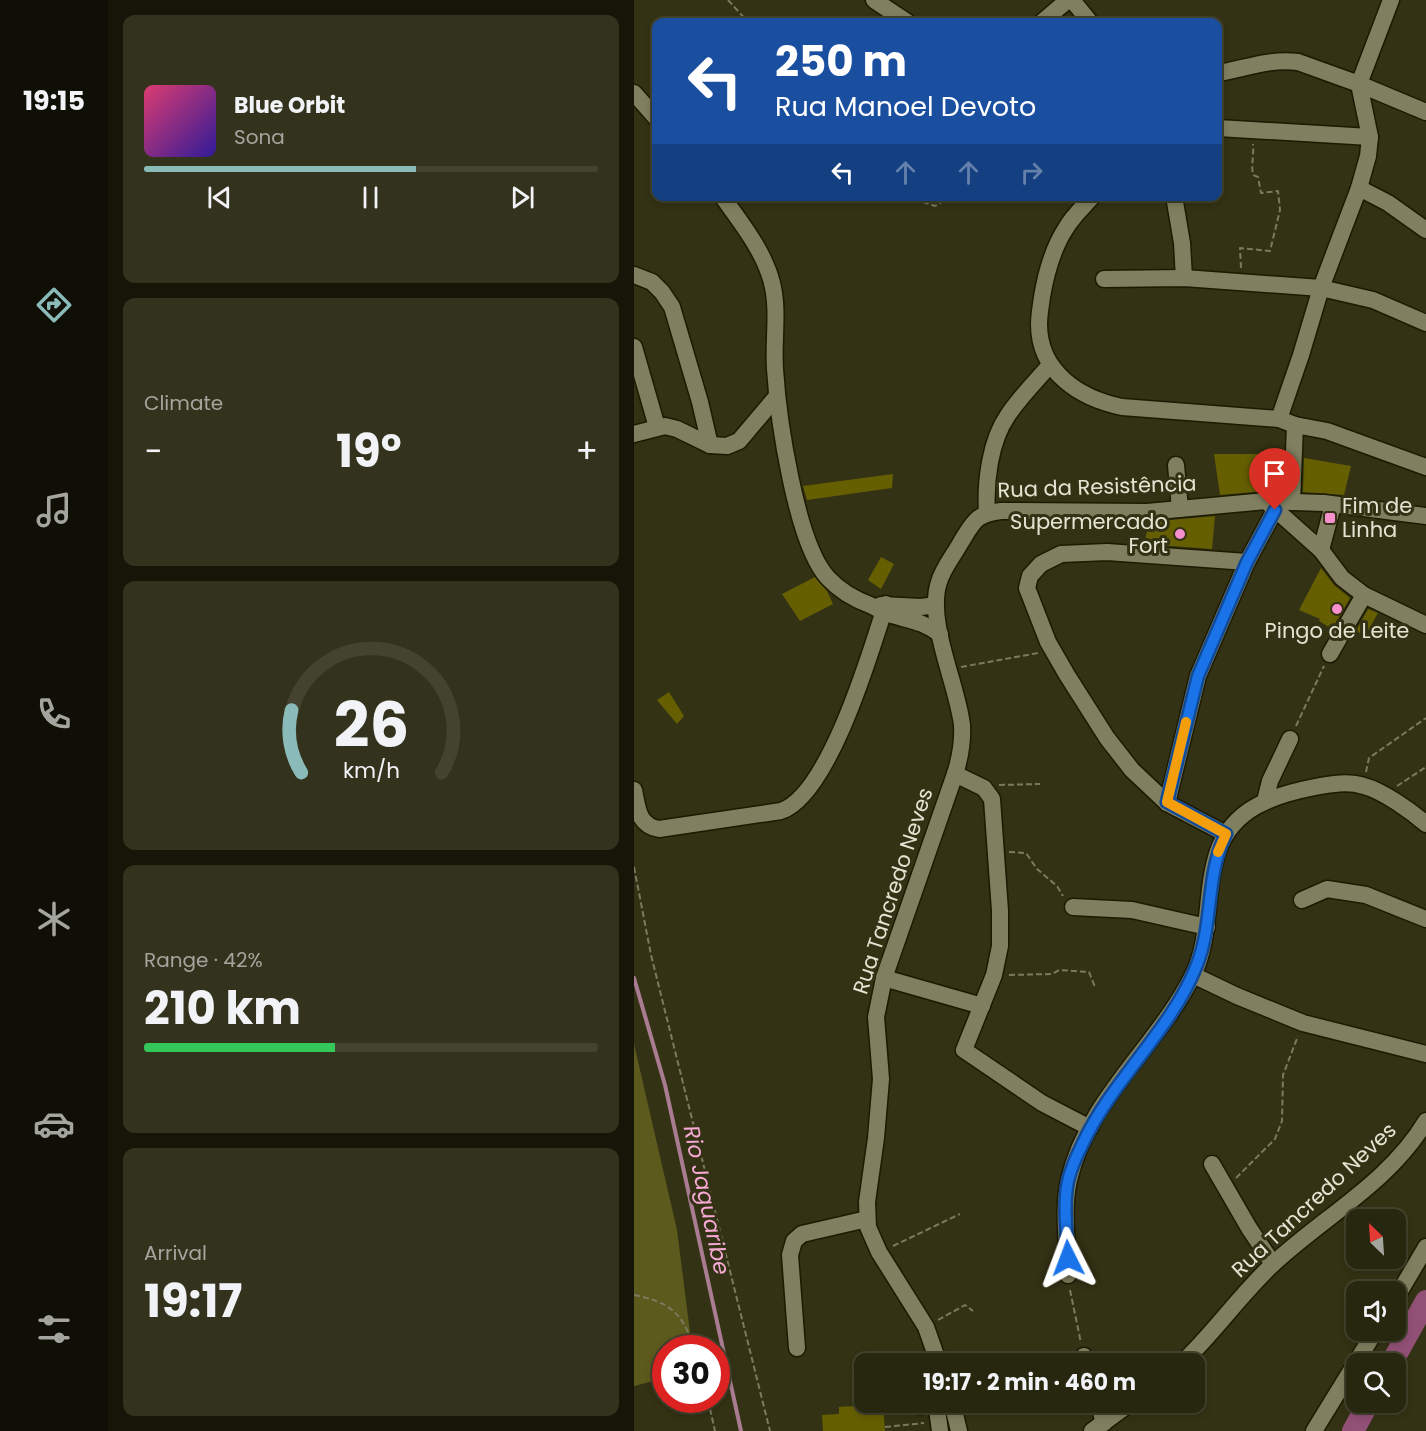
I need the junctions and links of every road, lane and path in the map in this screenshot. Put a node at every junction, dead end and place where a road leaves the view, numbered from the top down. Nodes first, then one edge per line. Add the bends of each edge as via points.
1 (728, 0) edge
2 (874, 0) edge
3 (1070, 0) edge
4 (1391, 0) edge
5 (744, 18) edge
6 (901, 18) edge
7 (1047, 18) edge
8 (1086, 18) edge
9 (1222, 72) edge
10 (1359, 84) junction
11 (634, 93) edge
12 (1426, 112) edge
13 (652, 113) edge
14 (1222, 128) edge
15 (1252, 129) junction
16 (1370, 137) junction
17 (1358, 188) junction
18 (725, 201) edge
19 (922, 201) edge
20 (943, 201) edge
21 (1089, 201) edge
22 (1175, 201) edge
23 (1426, 230) edge
24 (634, 275) edge
25 (1184, 278) junction
26 (1104, 279) dead end
27 (1242, 282) junction
28 (1321, 288) junction
29 (1426, 323) edge
30 (634, 347) edge
31 (1050, 365) junction
32 (777, 396) junction
33 (1287, 422) junction
34 (657, 427) junction
35 (634, 434) edge
36 (710, 445) junction
37 (1176, 465) dead end
38 (1426, 467) edge
39 (1292, 502) junction
40 (1333, 505) junction
41 (1270, 506) junction
42 (1180, 509) junction
43 (986, 513) junction
44 (1426, 516) edge
45 (1321, 550) junction
46 (1247, 562) junction
47 (1364, 595) junction
48 (936, 605) junction
49 (880, 607) junction
50 (1426, 625) edge
51 (940, 634) junction
52 (1053, 651) junction
53 (1330, 654) joint
54 (949, 669) junction
55 (1426, 718) edge
56 (1290, 739) joint
57 (1426, 767) edge
58 (955, 774) junction
59 (1040, 784) dead end
60 (984, 788) junction
61 (1372, 788) junction
62 (634, 790) edge
63 (1388, 797) junction
64 (1265, 801) junction
65 (1167, 802) junction
66 (1426, 824) edge
67 (1226, 834) junction
68 (996, 852) junction
69 (634, 867) edge
70 (1302, 900) dead end
71 (1073, 907) joint
72 (1426, 919) edge
73 (1207, 927) junction
74 (994, 975) junction
75 (1193, 975) junction
76 (884, 978) junction
77 (1095, 987) dead end
78 (982, 1006) junction
79 (1303, 1023) junction
80 (1426, 1054) edge
81 (1426, 1121) edge
82 (1090, 1128) junction
83 (1212, 1164) dead end
84 (1225, 1188) junction
85 (960, 1214) dead end
86 (867, 1219) junction
87 (1426, 1247) edge
88 (879, 1252) junction
89 (1273, 1264) junction
90 (1068, 1275) joint
91 (1406, 1281) edge
92 (634, 1295) edge
93 (973, 1311) dead end
94 (926, 1327) junction
95 (690, 1335) edge
96 (1369, 1341) edge
97 (797, 1348) dead end
98 (935, 1353) edge
99 (1083, 1353) edge
100 (1191, 1353) edge
101 (711, 1413) edge
102 (955, 1413) edge
103 (1117, 1413) edge
104 (940, 1426) edge
105 (885, 1427) dead end
106 (1098, 1427) edge
107 (715, 1431) edge
108 (769, 1431) edge
109 (959, 1431) edge
110 (1314, 1431) edge

1 - 5 path
2 - 6 street
3 - 7 street
3 - 8 street
4 - 10 street
9 - 10 street via 1288,61
10 - 12 street
10 - 16 street
11 - 13 street
14 - 15 street
15 - 16 street
15 - 27 path via 1254,175 1258,177 1261,193 1278,191 1280,210 1270,251 1240,248
16 - 17 street
17 - 23 street via 1388,203
17 - 28 street
18 - 32 street via 759,251 772,281
19 - 20 path via 935,206
21 - 31 street via 1066,227 1056,246 1044,286 1040,339
22 - 25 street
24 - 36 street via 652,282 672,307
25 - 26 street
25 - 27 street
27 - 28 street
28 - 29 street via 1374,300
28 - 33 street
30 - 34 street
31 - 33 street via 1075,389 1103,403
31 - 43 street via 999,430 987,484
32 - 36 street via 739,441 727,446
32 - 49 street via 794,492 815,561 852,597
33 - 38 street via 1327,431
33 - 39 street
34 - 35 street
34 - 36 street via 678,429
37 - 42 street
39 - 40 street, Rua da Resistência
39 - 41 street, Rua da Resistência
40 - 44 street, Rua da Resistência
40 - 45 street
41 - 42 street, Rua da Resistência
41 - 45 street
41 - 46 street
42 - 43 street, Rua da Resistência
43 - 48 street, Rua da Resistência via 975,520 939,581
45 - 47 street via 1342,578
46 - 52 street via 1107,552 1062,554 1040,564 1030,576 1027,588
46 - 65 street via 1198,676
47 - 50 street
47 - 53 street
48 - 49 street
48 - 51 street, Rua da Resistência
49 - 51 street
49 - 62 street via 839,737 795,805 781,811 659,829 643,820
51 - 54 street, Rua Tancredo Neves
52 - 54 path
52 - 65 street via 1107,738 1132,771
53 - 56 path
54 - 58 street, Rua Tancredo Neves via 962,727
55 - 61 path via 1369,758 1365,777
56 - 64 street
57 - 63 path via 1392,789
58 - 60 street
58 - 76 street, Rua Tancredo Neves
59 - 60 path
60 - 68 street via 992,799
61 - 63 street
61 - 64 street via 1329,784
63 - 66 street
64 - 67 street via 1236,821
65 - 67 street
67 - 73 street via 1211,881
68 - 71 path via 1026,853
68 - 74 street via 1000,928
69 - 108 path via 651,955
70 - 72 street via 1327,889 1366,895
71 - 73 street via 1132,910
73 - 75 street
74 - 77 path via 1089,972
74 - 78 street
75 - 79 street
75 - 82 street
76 - 78 street
76 - 86 street, Rua Tancredo Neves via 876,1017 881,1079
78 - 82 street via 964,1047 966,1053 1042,1103
79 - 80 street
79 - 84 path via 1283,1075 1282,1121 1275,1138
81 - 89 street, Rua Tancredo Neves via 1406,1148 1363,1191
82 - 90 street via 1068,1181
83 - 84 street
84 - 89 street
85 - 88 path
86 - 88 street, Rua Tancredo Neves
86 - 97 street via 802,1234 794,1242 790,1255
87 - 91 street
88 - 94 street, Rua Tancredo Neves
89 - 100 street, Rua Tancredo Neves
90 - 99 path
92 - 95 path via 648,1297 677,1312
93 - 94 path via 965,1305
94 - 98 street, Rua Tancredo Neves
96 - 110 street
101 - 107 path
102 - 109 street
103 - 106 street
104 - 105 path

